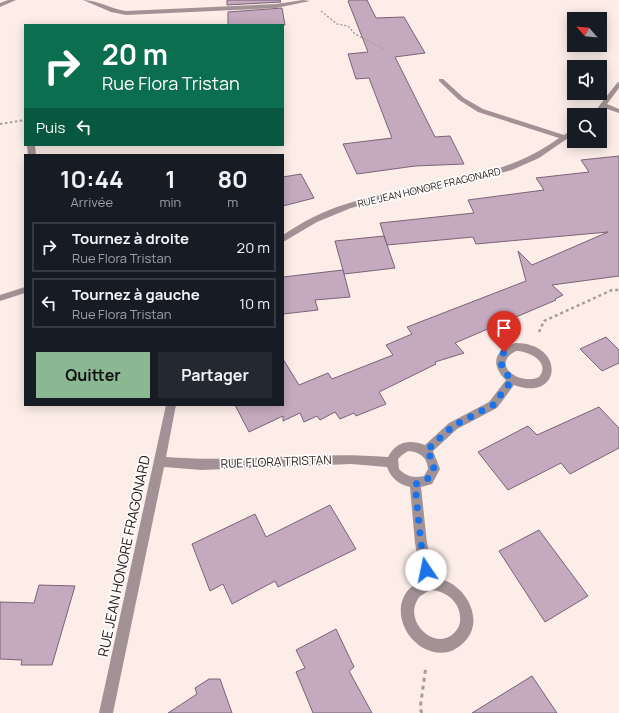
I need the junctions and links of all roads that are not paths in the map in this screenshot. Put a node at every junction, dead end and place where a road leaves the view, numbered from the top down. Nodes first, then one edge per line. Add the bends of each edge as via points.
1 (13, 0) edge
2 (86, 0) edge
3 (307, 1) edge
4 (0, 5) edge
5 (441, 80) dead end
6 (619, 84) edge
7 (604, 105) junction
8 (601, 108) edge
9 (619, 111) edge
10 (567, 136) edge
11 (564, 138) junction
12 (284, 238) edge
13 (24, 290) edge
14 (0, 298) edge
15 (512, 380) junction
16 (171, 406) edge
17 (426, 451) junction
18 (160, 462) junction
19 (392, 462) junction
20 (415, 484) junction
21 (429, 584) junction
22 (106, 713) edge

1 - 4 street
2 - 3 street via 113,11 126,13 276,6
5 - 11 street via 459,98 475,108
6 - 7 street
7 - 8 street
7 - 9 street
10 - 11 street, RUE JEAN HONORE FRAGONARD
11 - 12 street, RUE JEAN HONORE FRAGONARD via 515,166 348,206 322,216
13 - 14 street
15 - 15 street via 502,369 501,357 504,352 515,347 531,349 544,358 547,364 546,376 542,380 536,383
15 - 17 street via 493,405 453,426
16 - 18 street, RUE JEAN HONORE FRAGONARD
17 - 19 street via 420,447 407,446 396,452
17 - 20 street via 434,462 432,474 428,480
18 - 19 street, RUE FLORA TRISTAN via 202,465 351,459
18 - 22 street, RUE JEAN HONORE FRAGONARD
19 - 20 street via 396,474 401,479
20 - 21 street via 421,543
21 - 21 street via 420,587 408,601 408,622 420,639 430,645 450,645 458,640 467,623 463,602 448,587

